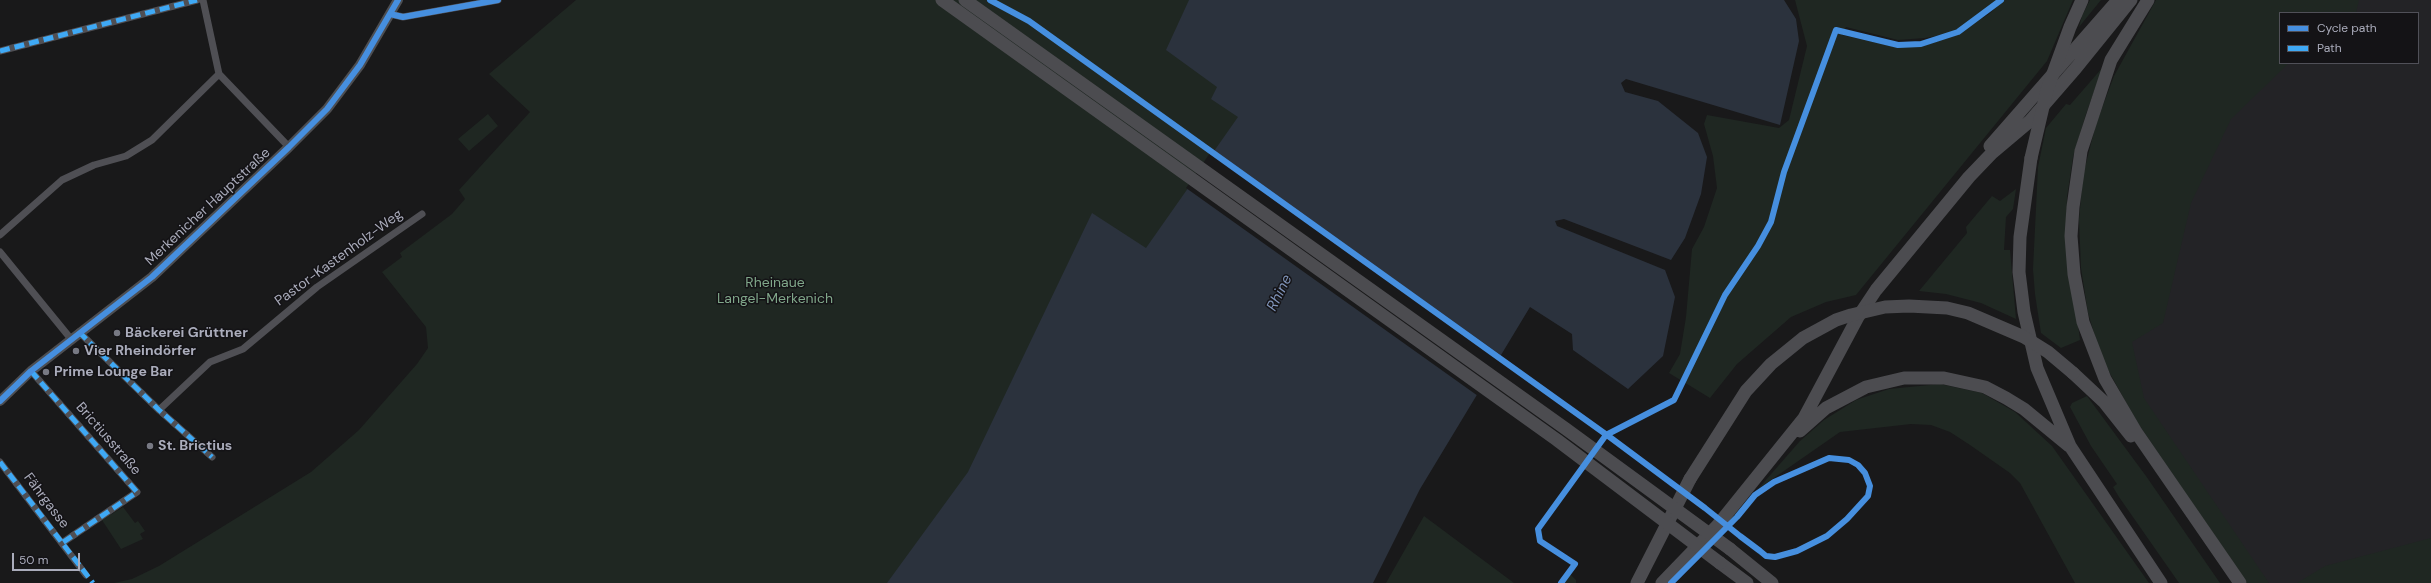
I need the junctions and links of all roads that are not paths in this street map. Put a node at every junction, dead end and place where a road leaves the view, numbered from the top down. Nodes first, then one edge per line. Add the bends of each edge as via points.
1 (197, 0) edge
2 (203, 0) edge
3 (498, 0) edge
4 (942, 0) edge
5 (965, 0) edge
6 (2082, 0) edge
7 (2118, 0) edge
8 (2130, 0) edge
9 (2148, 0) edge
10 (396, 1) edge
11 (390, 14) junction
12 (0, 51) edge
13 (219, 74) junction
14 (289, 148) junction
15 (422, 214) dead end
16 (0, 235) edge
17 (0, 252) edge
18 (79, 332) junction
19 (70, 339) junction
20 (31, 371) junction
21 (0, 400) edge
22 (158, 410) junction
23 (2070, 446) junction
24 (212, 457) dead end
25 (1771, 461) junction
26 (0, 462) edge
27 (2200, 524) junction
28 (62, 543) junction
29 (86, 575) dead end
30 (1637, 583) edge
31 (1654, 583) edge
32 (1662, 583) edge
33 (1747, 583) edge
34 (1772, 583) edge
35 (2161, 583) edge
36 (2240, 583) edge

1 - 12 street
2 - 13 street
3 - 11 street via 403,18
4 - 33 highway, bridge via 1557,440
5 - 34 highway, bridge via 1554,419
6 - 23 highway, bridge via 2048,90 2031,158 2020,237 2019,272 2024,312 2037,368
7 - 31 highway via 1946,196 1870,290 1781,436 1719,512
8 - 25 highway via 2030,121 1992,153 1969,177 1876,290 1858,317 1804,418
9 - 27 highway via 2111,60 2081,151 2072,221 2074,274 2084,322 2105,380 2136,432
10 - 11 street, Merkenicher Hauptstraße
11 - 14 street, Merkenicher Hauptstraße via 360,65 327,109
13 - 14 street
13 - 16 street via 152,140 126,156 94,165 62,180
14 - 18 street, Merkenicher Hauptstraße via 152,277
15 - 22 street, Pastor-Kastenholz-Weg via 317,286 243,349 210,362
17 - 19 street
18 - 19 street, Merkenicher Hauptstraße
18 - 22 street
19 - 20 street, Merkenicher Hauptstraße
20 - 21 street, Merkenicher Hauptstraße
20 - 28 street, Brictiusstraße via 138,492
22 - 24 street
23 - 25 highway via 2024,410 1985,387 1944,378 1904,378 1866,387 1826,408
23 - 35 highway
25 - 32 highway via 1717,526
26 - 28 street, Fährgasse
27 - 30 highway, bridge via 2104,402 2048,352 2024,337 1968,313 1947,308 1902,306 1836,320 1803,338 1772,364 1746,391 1690,479
27 - 36 highway
28 - 29 street, Fährgasse

